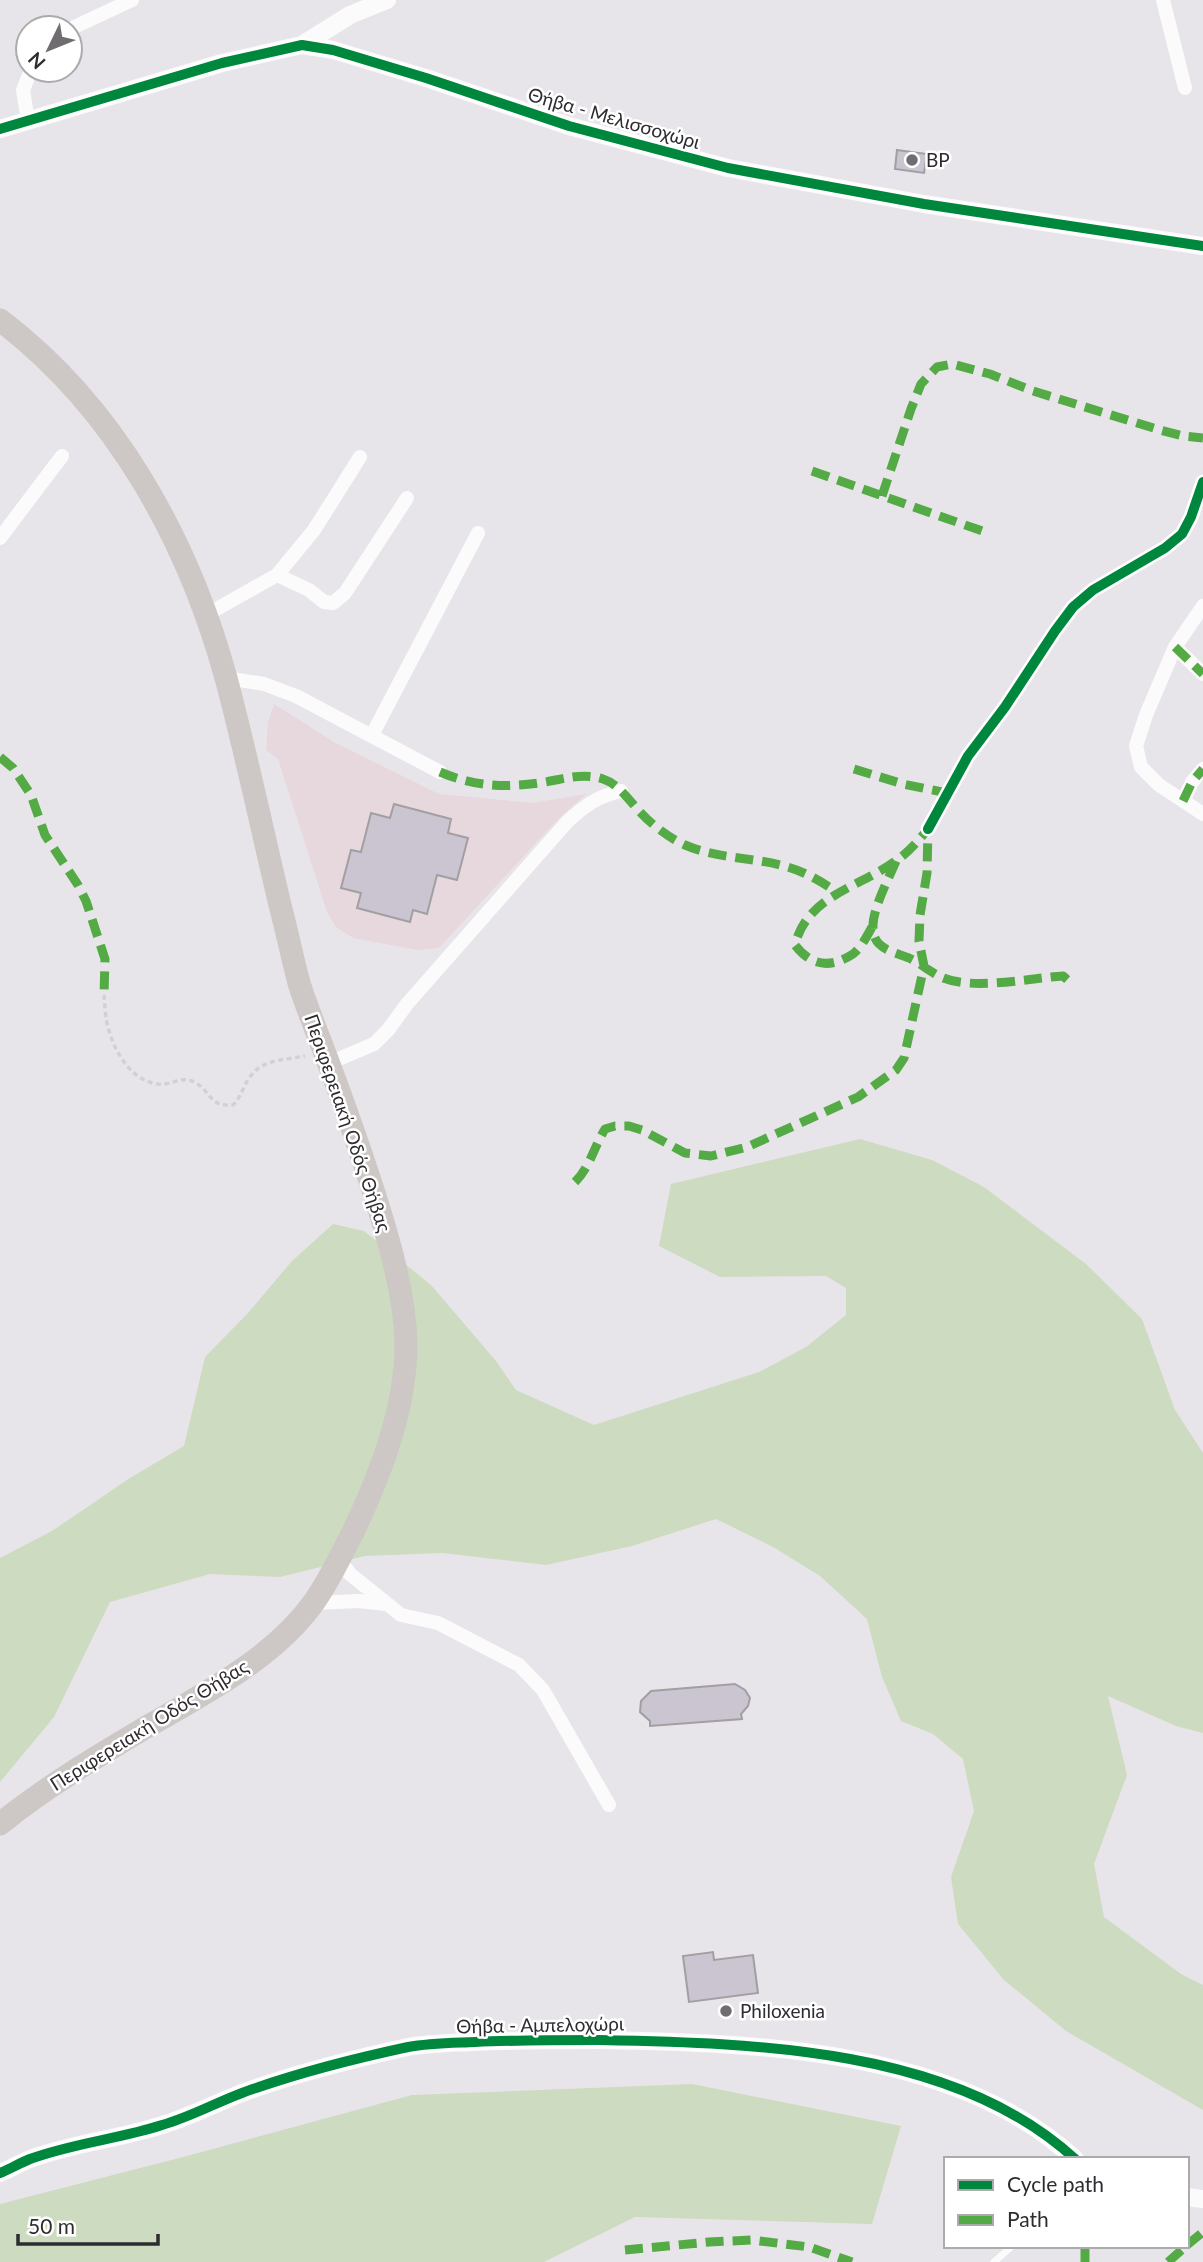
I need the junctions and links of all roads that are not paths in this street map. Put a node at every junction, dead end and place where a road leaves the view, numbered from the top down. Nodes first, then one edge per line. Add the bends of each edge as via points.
1 (132, 0) edge
2 (387, 0) edge
3 (1163, 0) edge
4 (84, 22) edge
5 (302, 45) junction
6 (25, 84) edge
7 (1185, 88) dead end
8 (0, 116) edge
9 (28, 121) junction
10 (0, 129) edge
11 (1203, 246) edge
12 (0, 320) edge
13 (62, 456) dead end
14 (360, 457) dead end
15 (1203, 482) edge
16 (407, 498) dead end
17 (478, 533) dead end
18 (0, 538) edge
19 (277, 575) junction
20 (1203, 606) edge
21 (206, 615) junction
22 (1175, 647) junction
23 (1203, 674) edge
24 (226, 678) junction
25 (372, 735) junction
26 (1203, 769) edge
27 (440, 772) dead end
28 (621, 791) dead end
29 (1183, 801) junction
30 (1203, 814) edge
31 (928, 830) dead end
32 (326, 1056) junction
33 (339, 1559) junction
34 (313, 1603) junction
35 (386, 1604) junction
36 (608, 1805) dead end
37 (0, 1824) edge
38 (1073, 2157) edge
39 (0, 2173) edge
40 (1010, 2248) edge
41 (994, 2262) edge

1 - 4 street
2 - 5 street via 350,15
3 - 7 street
5 - 9 street, Θήβα - Μελισσοχώρι via 222,63
5 - 11 street, Θήβα - Μελισσοχώρι via 333,50 569,126 728,168 924,204
6 - 9 street
8 - 9 street, Θήβα - Μελισσοχώρι
9 - 10 street, Θήβα - Μελισσοχώρι
12 - 21 main road, Περιφερειακή Οδός Θήβας via 71,386 121,449 162,512
13 - 18 street
14 - 19 street via 314,530
15 - 31 street via 1182,534 1073,607 968,756
16 - 19 street via 345,593 333,603
17 - 25 street
19 - 21 street
20 - 22 street
21 - 24 main road, Περιφερειακή Οδός Θήβας
22 - 23 street
22 - 29 street via 1136,746 1142,767
24 - 25 street via 264,684 296,696
24 - 32 main road, Περιφερειακή Οδός Θήβας via 299,983
25 - 27 street
26 - 29 street
28 - 32 street via 601,795 567,822 374,1044
29 - 30 street
32 - 33 main road, Περιφερειακή Οδός Θήβας via 391,1249 404,1310 406,1346 397,1418
33 - 34 main road, Περιφερειακή Οδός Θήβας
33 - 35 street
34 - 35 street
34 - 37 main road, Περιφερειακή Οδός Θήβας via 254,1660 54,1783
35 - 36 street via 401,1615 438,1623 519,1665 543,1690
38 - 39 street, Θήβα - Αμπελοχώρι via 1027,2121 986,2099 855,2060 751,2046 519,2040 411,2047 317,2069 254,2088 162,2125 30,2159
40 - 41 lane

